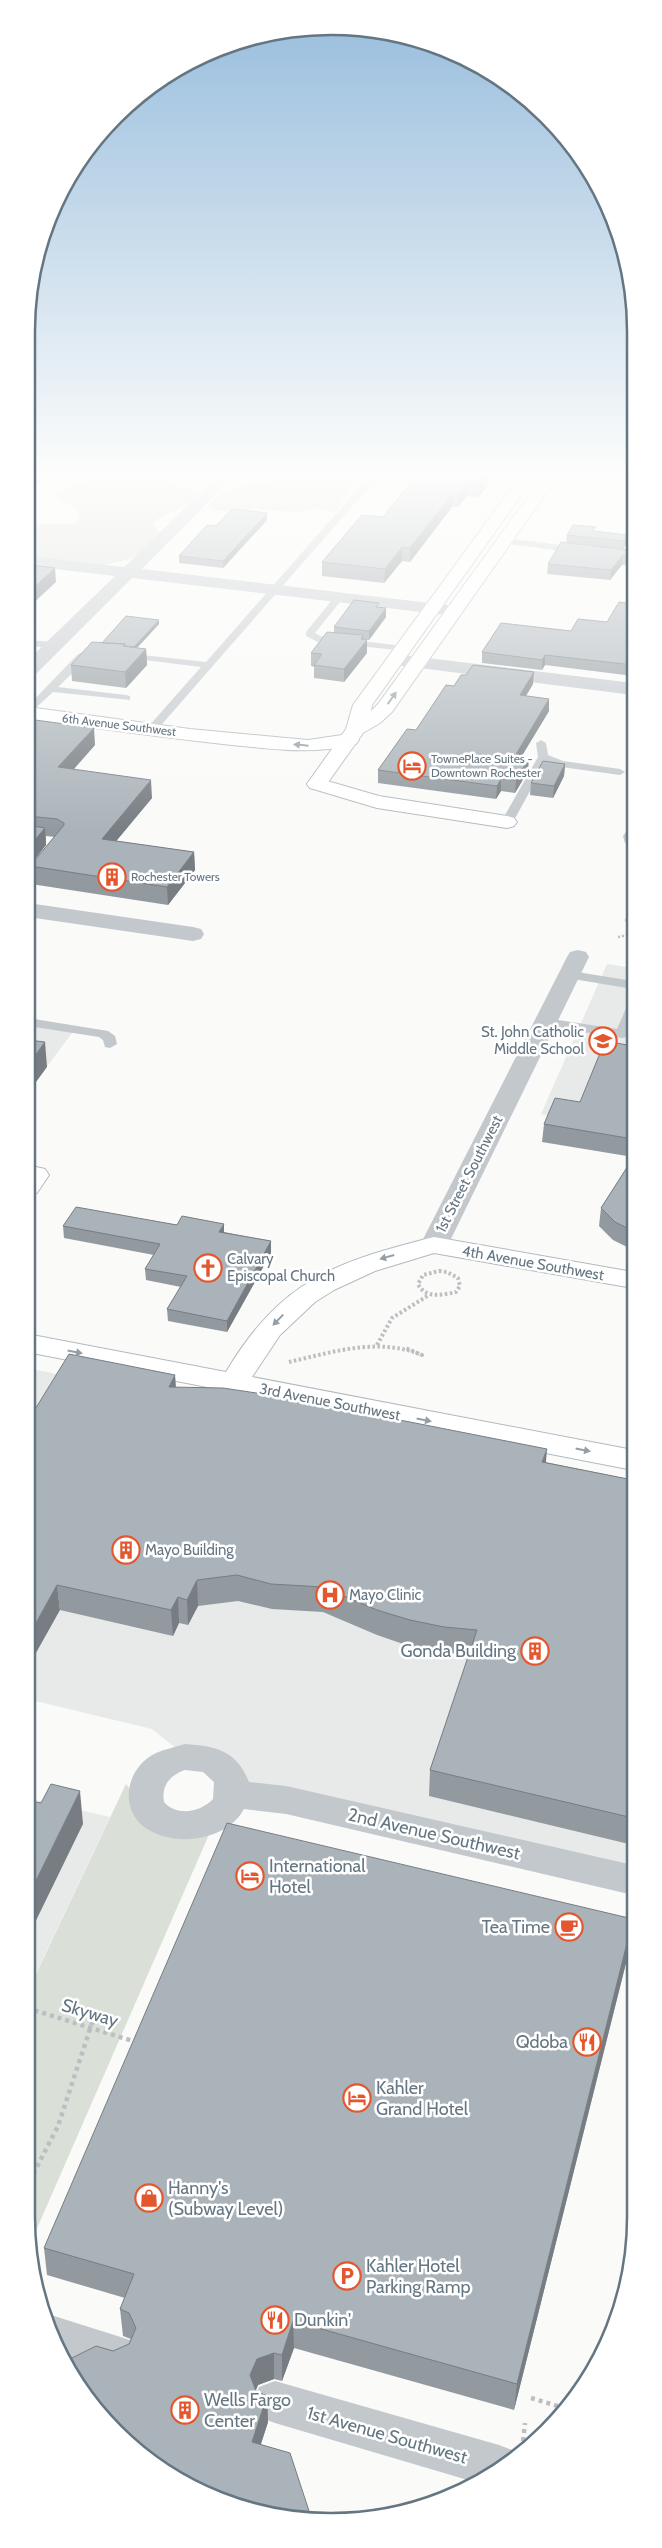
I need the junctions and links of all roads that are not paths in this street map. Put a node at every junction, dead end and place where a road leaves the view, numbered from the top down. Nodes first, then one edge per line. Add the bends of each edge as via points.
1 (106, 595) edge
2 (270, 595) edge
3 (320, 595) edge
4 (442, 595) edge
5 (466, 595) edge
6 (339, 597) junction
7 (432, 608) junction
8 (455, 611) junction
9 (35, 644) edge
10 (54, 646) junction
11 (99, 652) edge
12 (117, 654) edge
13 (398, 655) junction
14 (417, 663) junction
15 (35, 664) edge
16 (209, 665) junction
17 (51, 688) junction
18 (627, 688) edge
19 (126, 698) dead end
20 (35, 705) edge
21 (35, 714) edge
22 (152, 729) junction
23 (190, 734) junction
24 (352, 734) junction
25 (209, 738) dead end
26 (542, 743) dead end
27 (544, 757) junction
28 (620, 772) dead end
29 (508, 822) joint
30 (35, 911) edge
31 (193, 934) dead end
32 (574, 966) joint
33 (627, 983) edge
34 (545, 1022) junction
35 (35, 1023) edge
36 (627, 1035) edge
37 (110, 1044) dead end
38 (434, 1245) junction
39 (627, 1279) edge
40 (35, 1344) edge
41 (234, 1384) junction
42 (627, 1459) edge
43 (233, 1794) dead end
44 (627, 1879) edge
45 (62, 2339) edge
46 (115, 2355) edge
47 (275, 2402) dead end
48 (492, 2465) edge

1 - 10 street
2 - 16 lane
3 - 6 street
4 - 7 main road
5 - 8 main road
6 - 7 street
6 - 13 lane via 310,634 318,639
7 - 8 street
7 - 13 main road
8 - 14 main road
9 - 10 lane
10 - 15 street
11 - 17 lane via 82,656
12 - 16 lane
13 - 14 street
13 - 24 main road via 363,705
14 - 18 street
24 -> 14 main road via 385,708
16 - 22 lane
17 - 19 lane
17 - 20 lane
21 - 22 main road, 6th Avenue Southwest
22 - 23 main road, 6th Avenue Southwest
24 -> 23 main road via 325,745 308,746
23 - 25 main road, 6th Avenue Southwest
24 - 29 main road via 317,784 378,802
26 - 27 lane
27 - 28 lane via 561,764
27 - 29 lane
30 - 31 street
32 - 33 lane
32 - 34 street, 1st Street Southwest
34 - 36 lane
34 - 38 street, 1st Street Southwest
35 - 37 lane via 103,1034 110,1039
38 - 39 main road, 4th Avenue Southwest
38 -> 41 main road, 1st Street Southwest via 356,1267 315,1288 269,1330
40 -> 41 main road, 3rd Avenue Southwest
41 -> 42 main road, 3rd Avenue Southwest
43 - 44 street, 2nd Avenue Southwest via 286,1800
45 - 46 street
47 - 48 street, 1st Avenue Southwest

